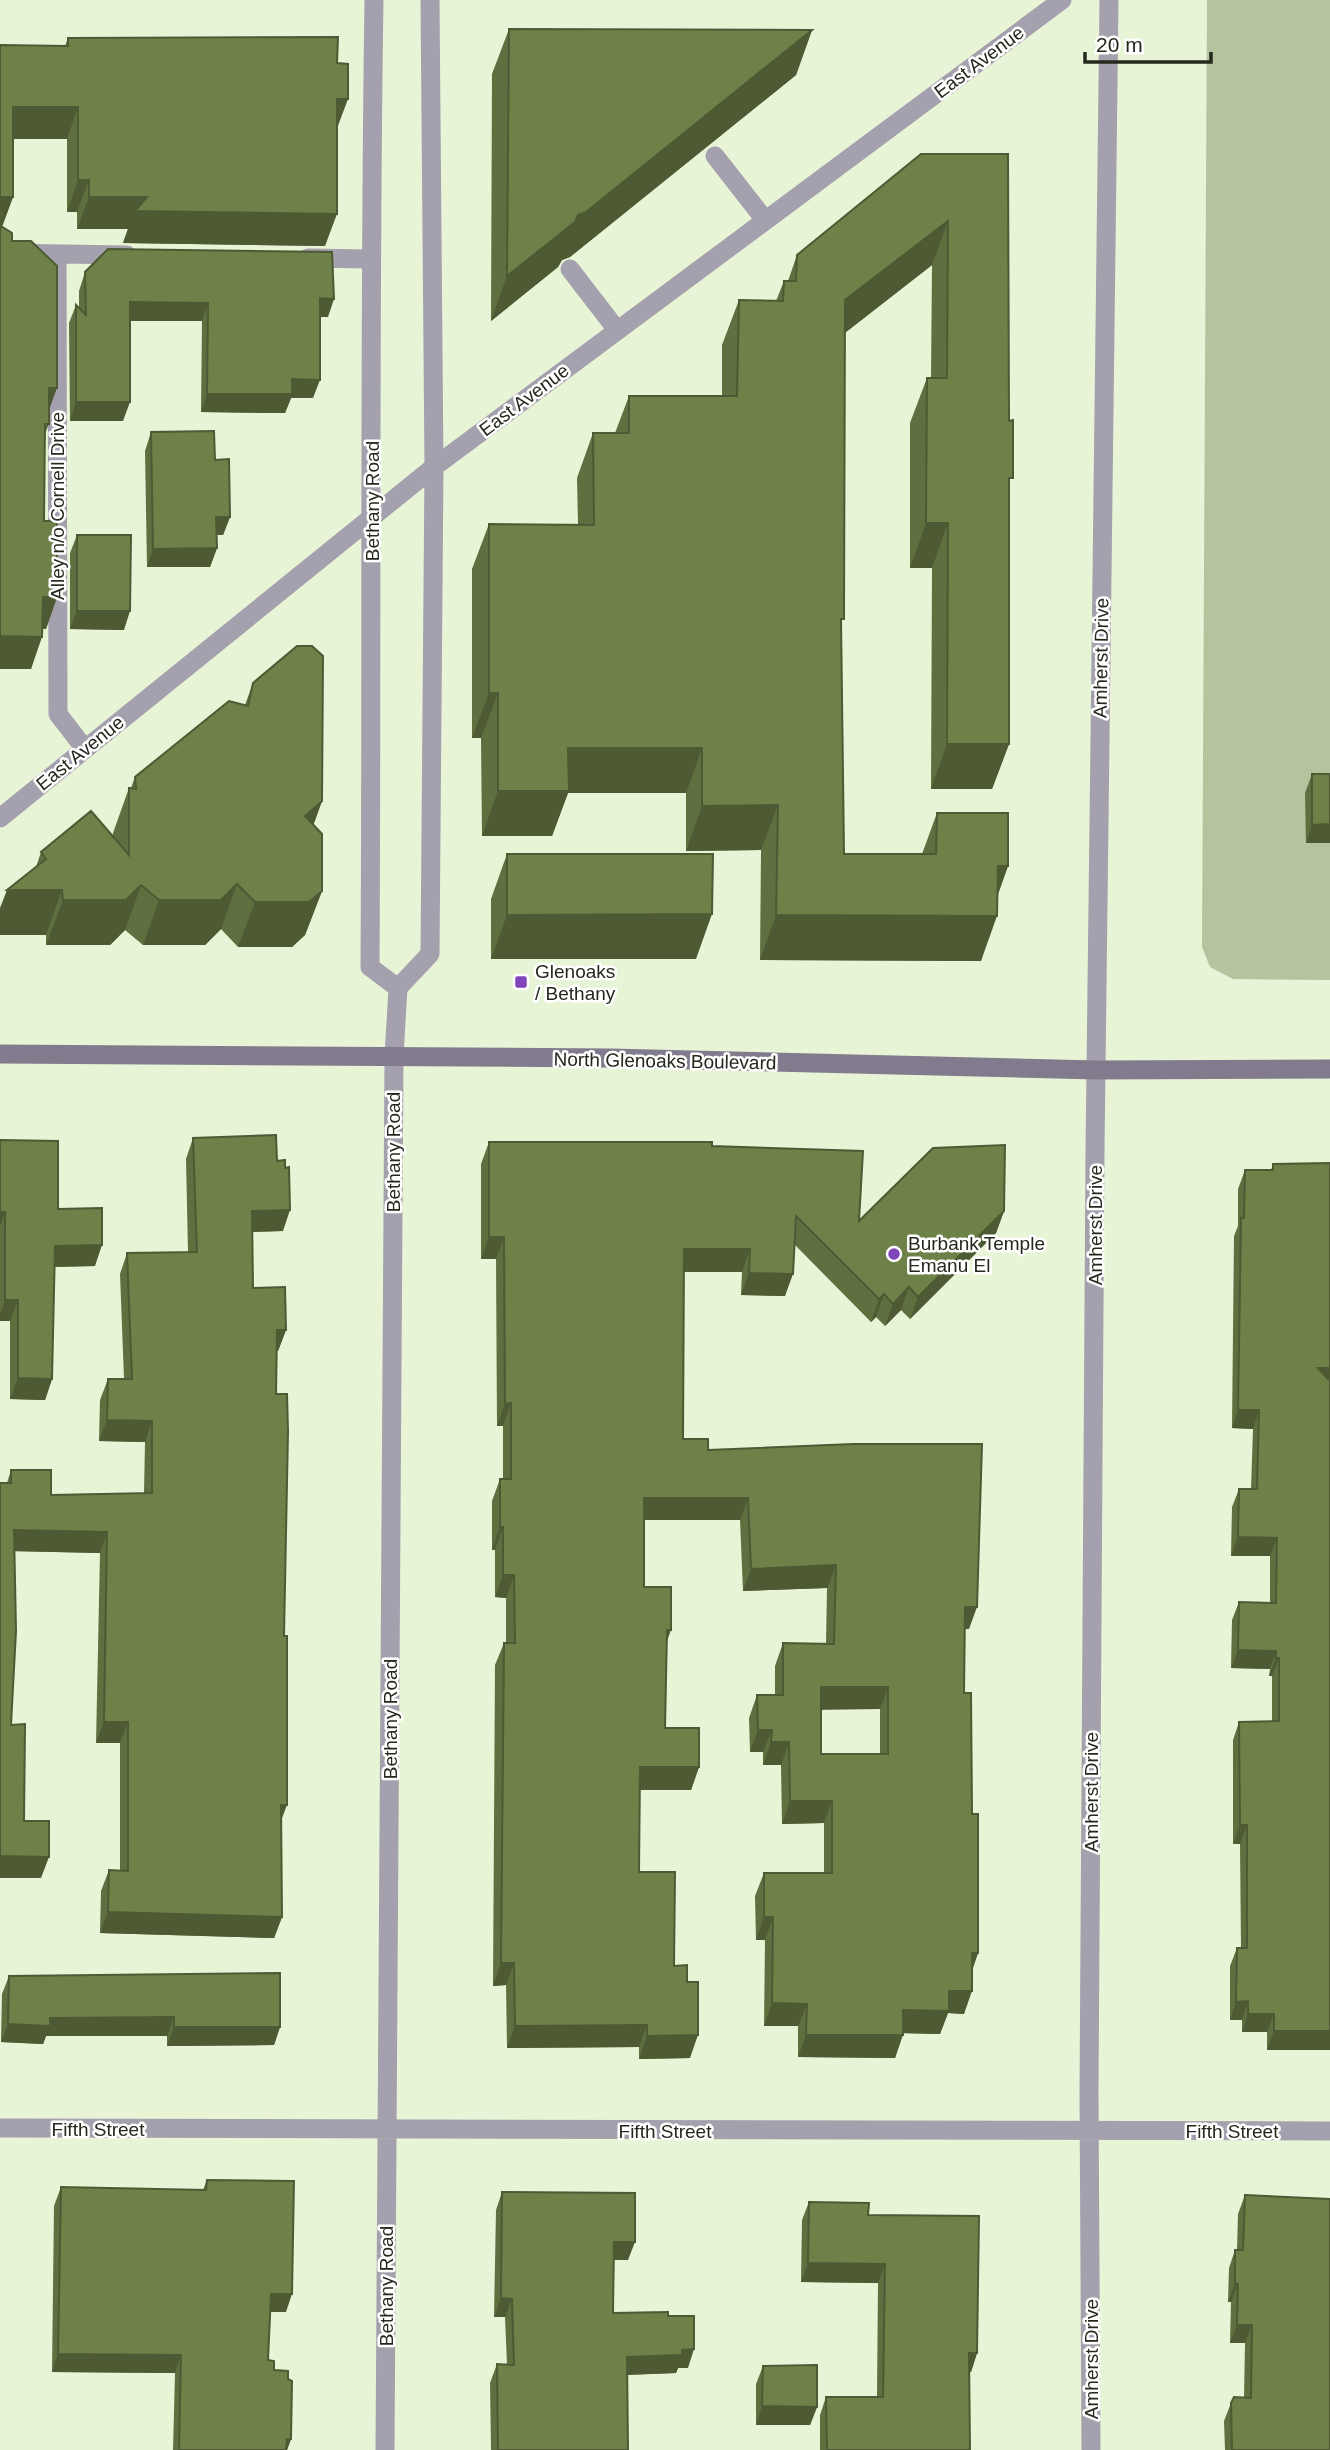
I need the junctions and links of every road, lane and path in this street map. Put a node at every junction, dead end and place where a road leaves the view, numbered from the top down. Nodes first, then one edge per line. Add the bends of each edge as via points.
1 (374, 0) edge
2 (430, 0) edge
3 (1062, 0) edge
4 (1109, 0) edge
5 (715, 156) edge
6 (765, 220) junction
7 (0, 253) edge
8 (57, 254) junction
9 (152, 256) edge
10 (286, 258) edge
11 (370, 259) junction
12 (570, 269) edge
13 (617, 330) junction
14 (434, 467) junction
15 (373, 519) junction
16 (85, 749) junction
17 (0, 817) edge
18 (398, 988) junction
19 (0, 1054) edge
20 (394, 1056) junction
21 (1330, 1069) edge
22 (1096, 1070) junction
23 (0, 2128) edge
24 (1089, 2130) junction
25 (387, 2131) junction
26 (1330, 2132) edge
27 (385, 2450) edge
28 (1091, 2450) edge

1 - 11 street, Bethany Road
2 - 14 street
3 - 6 street, East Avenue
4 - 22 street, Amherst Drive
5 - 6 street
6 - 13 street, East Avenue
7 - 8 street
8 - 9 street
8 - 16 street, Alley n/o Cornell Drive via 58,714
10 - 11 street
11 - 15 street, Bethany Road
12 - 13 street
13 - 14 street, East Avenue
14 - 15 street, East Avenue
14 - 18 street via 430,954
15 - 16 street, East Avenue
15 - 18 street, Bethany Road via 370,967
16 - 17 street, East Avenue
18 - 20 street, Bethany Road
19 - 20 main road, North Glenoaks Boulevard
20 - 22 main road, North Glenoaks Boulevard
20 - 25 street, Bethany Road
21 - 22 main road, North Glenoaks Boulevard
22 - 24 street, Amherst Drive
23 - 25 street, Fifth Street
24 - 25 street, Fifth Street
24 - 26 street, Fifth Street
24 - 28 street, Amherst Drive
25 - 27 street, Bethany Road

